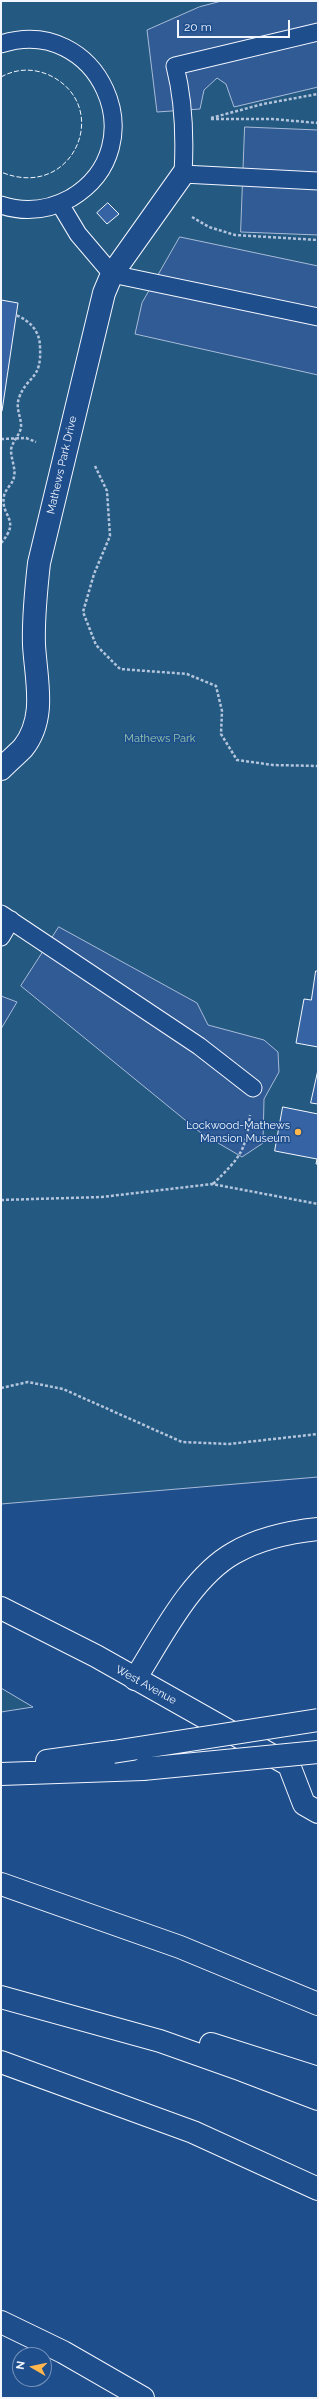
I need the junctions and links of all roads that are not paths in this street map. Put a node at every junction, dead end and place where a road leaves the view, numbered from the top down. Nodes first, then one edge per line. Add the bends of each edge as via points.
1 (318, 32) edge
2 (1, 44) edge
3 (183, 174) junction
4 (318, 181) edge
5 (60, 204) junction
6 (1, 205) edge
7 (112, 274) junction
8 (318, 317) edge
9 (1, 769) edge
10 (6, 917) edge
11 (1, 937) edge
12 (253, 1088) road end
13 (318, 1529) edge
14 (1, 1608) edge
15 (135, 1679) junction
16 (318, 1720) edge
17 (318, 1752) edge
18 (318, 1759) edge
19 (289, 1765) junction
20 (1, 1767) edge
21 (1, 1774) edge
22 (318, 1812) edge
23 (1, 1884) edge
24 (1, 1996) edge
25 (318, 2004) edge
26 (1, 2062) edge
27 (318, 2078) edge
28 (318, 2099) edge
29 (318, 2189) edge
30 (1, 2322) edge
31 (143, 2398) edge

1 - 3 lane via 175,66 185,144
2 - 5 lane via 16,39 44,39 69,49 91,66 106,89 114,115 112,143 101,169 84,190
3 - 4 lane
3 - 7 main road, Mathews Park Drive
5 - 6 lane via 37,210 14,209
5 - 7 lane via 78,234
7 - 8 lane
7 - 9 main road, Mathews Park Drive via 104,292 39,563 34,603 34,645 39,690 37,719 23,748
10 - 11 lane
10 - 12 lane via 199,1046
13 - 15 main road via 272,1536 233,1553 208,1574 179,1609
14 - 15 main road, West Avenue
15 - 19 main road, West Avenue
16 - 20 main road, bridge
17 - 21 main road, bridge via 143,1769
18 - 19 main road
19 - 22 main road via 304,1804
23 - 25 main road via 180,1947
24 - 27 main road via 73,2009 164,2031
24 - 28 main road via 160,2041
26 - 29 main road via 193,2132
30 - 31 main road via 63,2352

